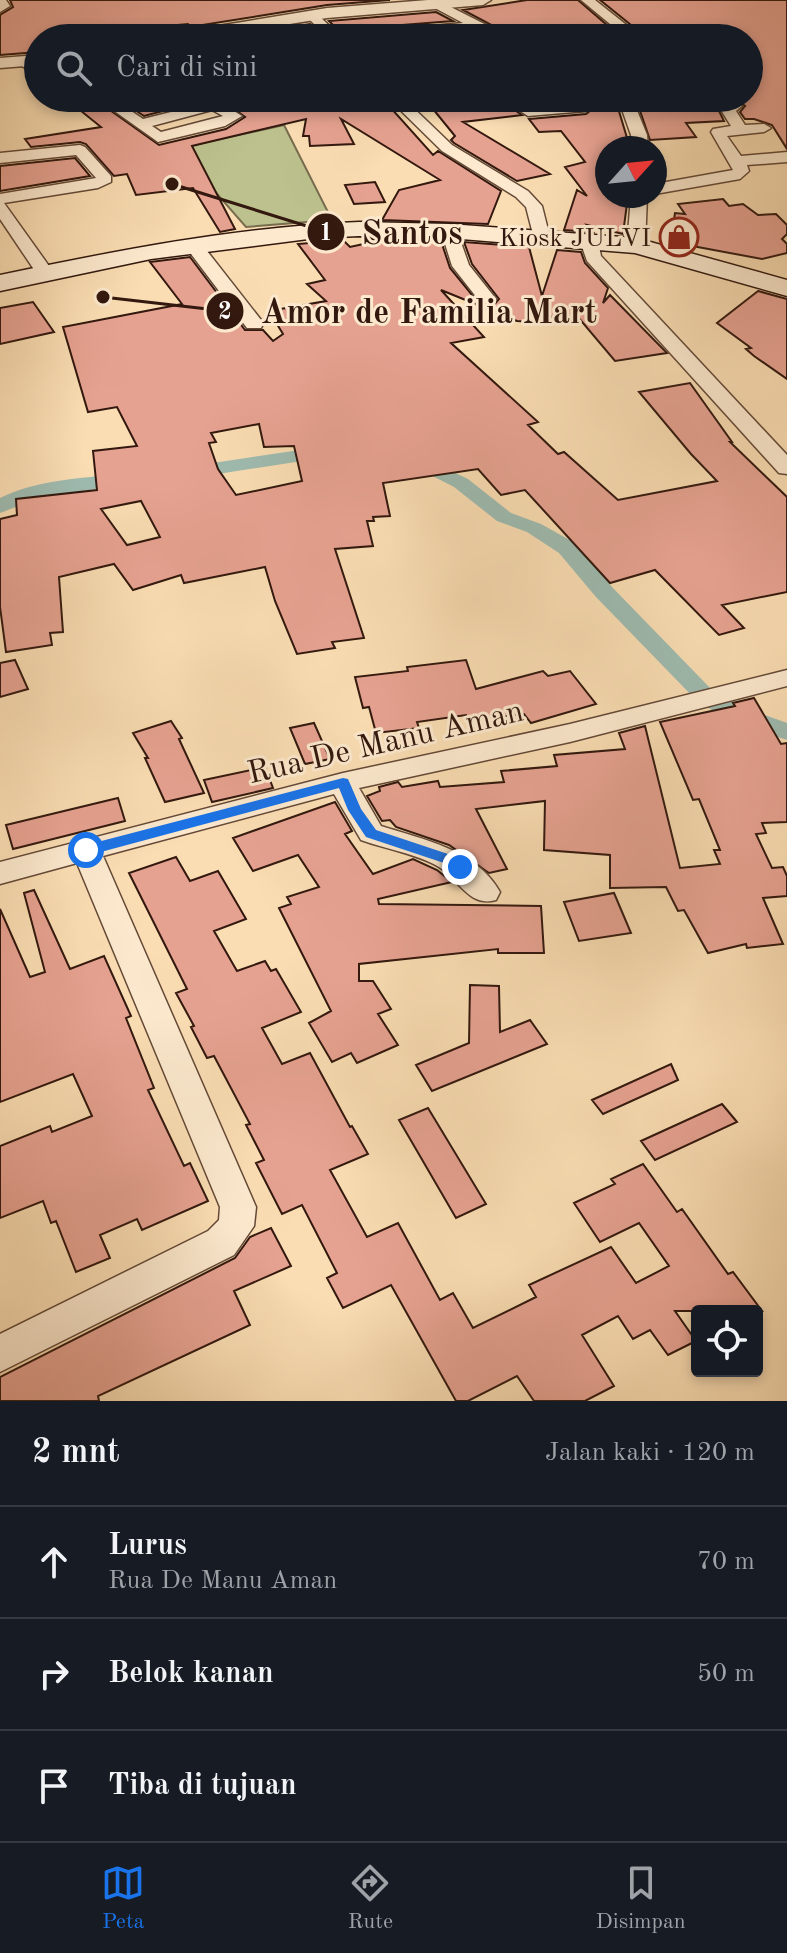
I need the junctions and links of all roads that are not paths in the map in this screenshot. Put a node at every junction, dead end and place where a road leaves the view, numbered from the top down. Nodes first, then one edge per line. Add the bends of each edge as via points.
1 (0, 0) edge
2 (483, 0) edge
3 (587, 0) edge
4 (437, 4) junction
5 (0, 8) edge
6 (319, 9) edge
7 (245, 24) edge
8 (476, 24) edge
9 (618, 24) edge
10 (0, 63) edge
11 (24, 64) edge
12 (123, 112) edge
13 (175, 112) edge
14 (228, 112) edge
15 (410, 112) edge
16 (630, 112) edge
17 (729, 112) edge
18 (140, 124) junction
19 (764, 128) dead end
20 (740, 129) junction
21 (639, 136) edge
22 (787, 157) edge
23 (0, 158) edge
24 (739, 161) junction
25 (667, 187) edge
26 (0, 199) edge
27 (0, 207) edge
28 (638, 208) edge
29 (449, 231) junction
30 (541, 238) junction
31 (589, 241) junction
32 (194, 246) junction
33 (636, 246) junction
34 (45, 273) junction
35 (0, 283) edge
36 (787, 288) edge
37 (487, 299) dead end
38 (254, 324) dead end
39 (787, 468) edge
40 (787, 678) edge
41 (343, 782) junction
42 (86, 850) junction
43 (0, 873) edge
44 (485, 892) dead end
45 (0, 1354) edge

1 - 5 street
2 - 4 street
3 - 9 street
4 - 6 street
4 - 8 street
6 - 7 street
10 - 11 street
12 - 18 street
13 - 18 street
14 - 18 street via 235,116 158,137
15 - 30 street via 447,148 522,194 534,206
16 - 21 street
17 - 20 street
19 - 20 street
20 - 24 street via 717,135
22 - 24 street
23 - 26 street via 80,150 105,179
24 - 25 street via 741,171 734,176
27 - 34 street
28 - 33 street
29 - 30 main road
29 - 32 main road via 316,231
29 - 37 street via 461,266
30 - 31 main road
31 - 33 main road
31 - 39 street via 593,257
32 - 34 main road
32 - 38 street
33 - 36 main road
34 - 35 main road
40 - 41 street, Rua De Manu Aman via 570,733
41 - 42 street, Rua De Manu Aman
41 - 44 street via 371,833 449,859
42 - 43 street, Rua De Manu Aman
42 - 45 street via 238,1207 236,1226 221,1243

